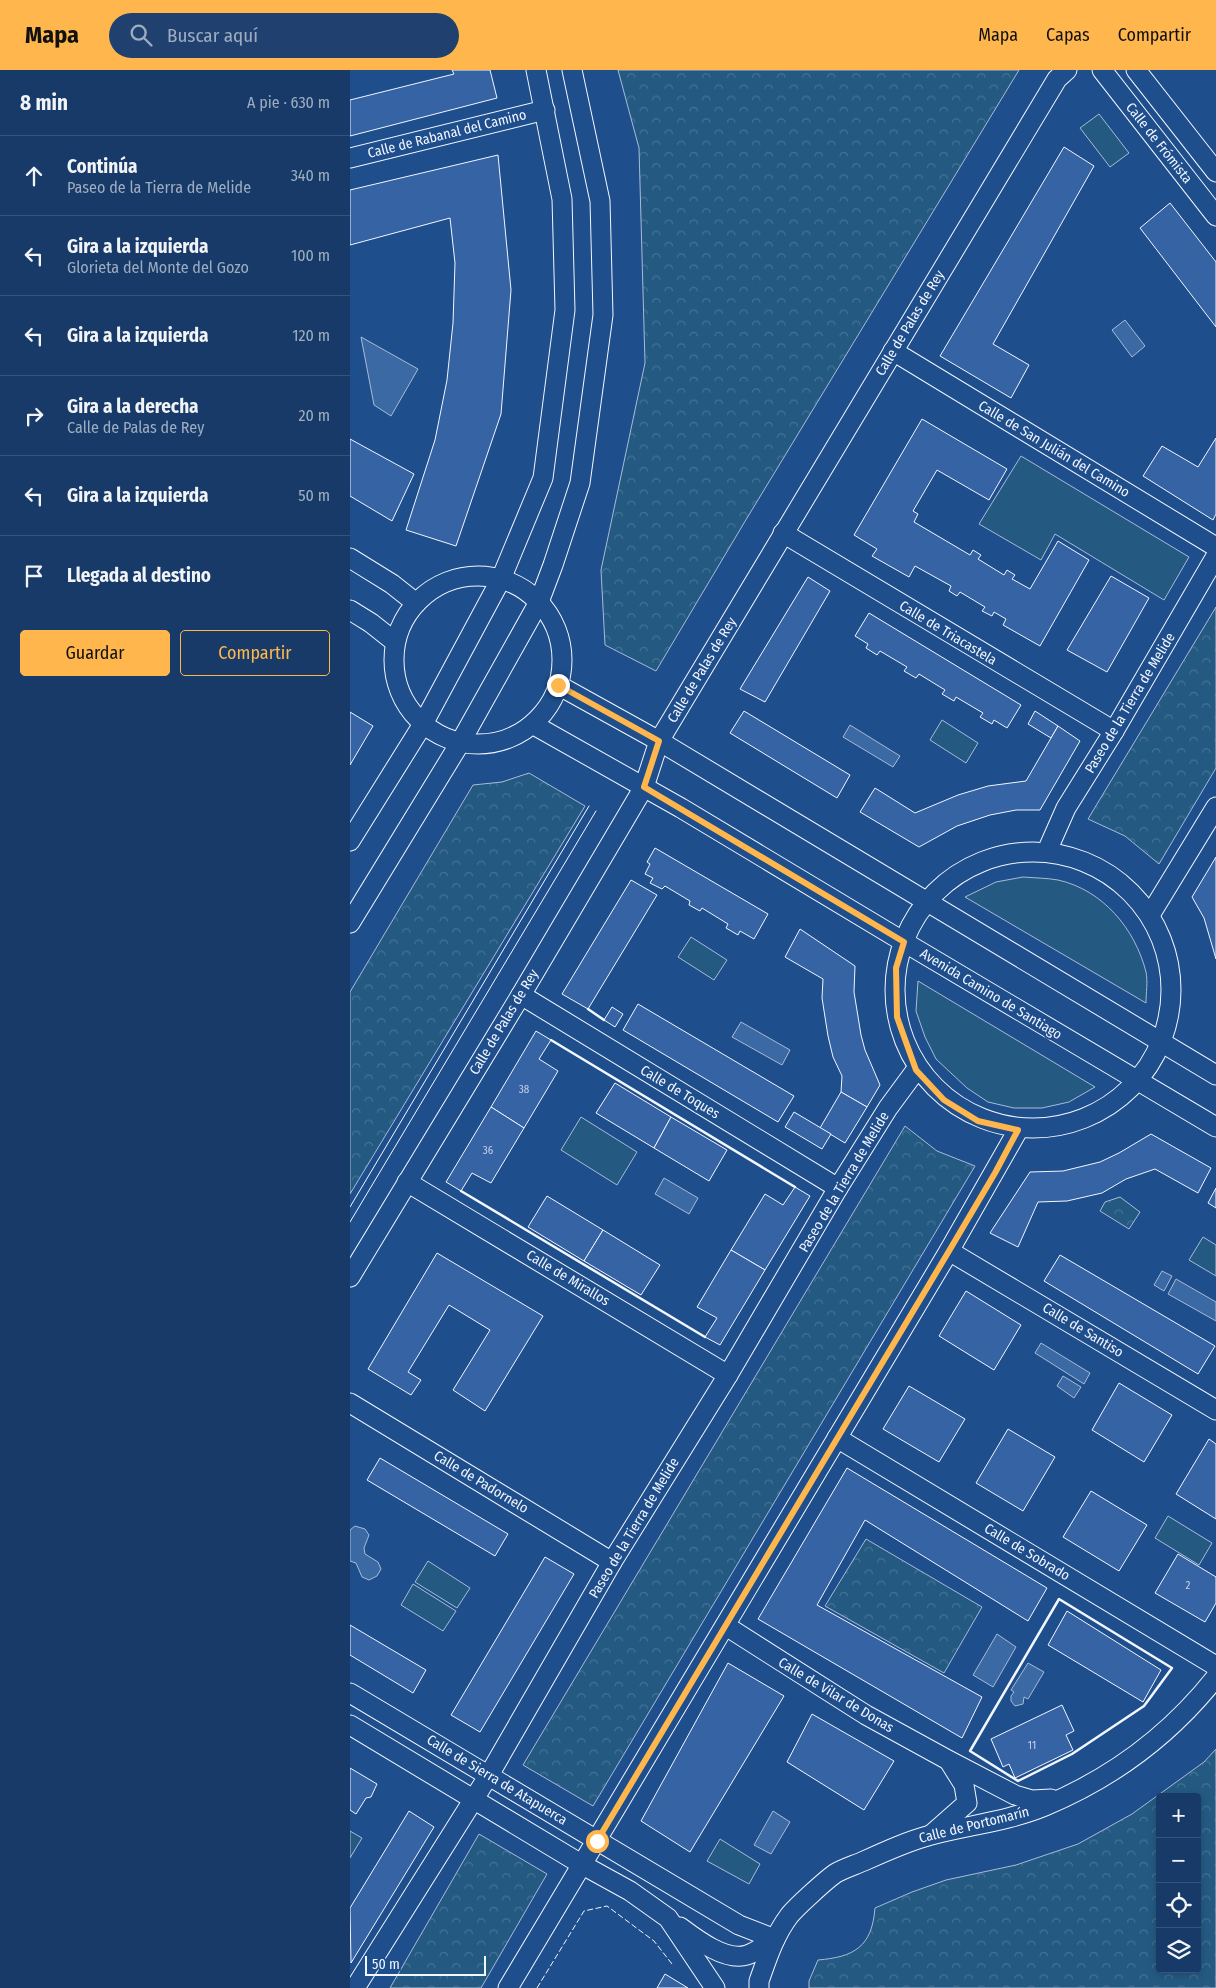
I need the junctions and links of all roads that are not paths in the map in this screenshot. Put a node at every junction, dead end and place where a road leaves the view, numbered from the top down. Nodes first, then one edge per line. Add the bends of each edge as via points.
1 (536, 70) edge
2 (572, 70) edge
3 (1066, 70) edge
4 (1102, 70) edge
5 (1136, 70) edge
6 (545, 110) junction
7 (350, 158) edge
8 (1216, 172) edge
9 (1216, 216) edge
10 (893, 351) junction
11 (783, 533) junction
12 (1216, 546) edge
13 (1216, 556) edge
14 (350, 558) edge
15 (501, 579) junction
16 (539, 602) junction
17 (416, 603) junction
18 (350, 610) edge
19 (395, 642) junction
20 (558, 685) junction
21 (422, 724) junction
22 (534, 725) junction
23 (1114, 731) junction
24 (659, 741) junction
25 (460, 743) junction
26 (644, 787) junction
27 (1216, 807) edge
28 (350, 841) edge
29 (1047, 851) junction
30 (928, 903) junction
31 (1150, 915) junction
32 (350, 923) edge
33 (904, 942) junction
34 (521, 995) junction
35 (1161, 1041) junction
36 (916, 1070) junction
37 (1216, 1075) edge
38 (1134, 1080) junction
39 (1216, 1127) edge
40 (1018, 1130) junction
41 (407, 1182) junction
42 (838, 1188) junction
43 (949, 1251) junction
44 (350, 1277) edge
45 (728, 1375) junction
46 (350, 1403) edge
47 (1216, 1410) edge
48 (837, 1438) junction
49 (612, 1562) junction
50 (726, 1626) junction
51 (1216, 1666) edge
52 (1216, 1677) edge
53 (350, 1693) edge
54 (350, 1725) edge
55 (948, 1760) junction
56 (489, 1775) junction
57 (1062, 1798) junction
58 (474, 1800) junction
59 (931, 1835) junction
60 (597, 1841) junction
61 (581, 1864) junction
62 (668, 1918) junction
63 (775, 1939) junction
64 (355, 1988) edge
65 (508, 1988) edge
66 (715, 1988) edge
67 (759, 1988) edge

1 - 6 street
2 - 16 street via 600,201 602,314 580,483
3 - 10 street, Calle de Palas de Rey via 1057,79
4 - 9 street, Calle de Frómista
5 - 8 street, Calle de Frómista
6 - 7 street, Calle de Rabanal del Camino
6 - 15 street via 562,199 565,310 543,478
10 - 11 street, Calle de Palas de Rey
10 - 12 street, Calle de San Julián del Camino
11 - 23 street, Calle de Triacastela
11 - 24 street, Calle de Palas de Rey
13 - 23 street, Paseo de la Tierra de Melide
14 - 17 street
15 - 16 street via 521,588
15 - 17 street via 470,576 440,584
15 - 21 street
16 - 20 street via 555,627 562,655
16 - 25 street
17 - 19 street
18 - 19 street
19 - 21 street via 394,672 404,700
20 - 22 street
20 - 24 street
21 - 25 street
21 - 28 street
22 - 25 street via 499,742
22 - 26 street, Avenida Camino de Santiago
23 - 29 street, Paseo de la Tierra de Melide via 1066,808
24 - 26 street, Calle de Palas de Rey
24 - 30 street
25 - 32 street
26 - 33 street, Avenida Camino de Santiago
26 - 34 street, Calle de Palas de Rey
27 - 31 street
29 - 30 street via 1013,852 980,862 951,879
29 - 31 street via 1077,858 1106,871 1130,890
30 - 33 street
30 - 35 street
31 - 35 street via 1163,944 1170,975 1169,1007
33 - 36 street via 896,968 897,1017
33 - 38 street, Avenida Camino de Santiago
34 - 41 street, Calle de Palas de Rey
34 - 42 street, Calle de Toques
35 - 37 street
35 - 38 street
36 - 40 street via 944,1100 978,1121
36 - 42 street, Paseo de la Tierra de Melide
38 - 39 street, Avenida Camino de Santiago
38 - 40 street via 1110,1104 1082,1120 1050,1129
40 - 43 street
41 - 44 street, Calle de Palas de Rey
41 - 45 street, Calle de Mirallos
42 - 45 street, Paseo de la Tierra de Melide
43 - 47 street, Calle de Santiso
43 - 48 street
45 - 49 street, Paseo de la Tierra de Melide
46 - 49 street, Calle de Padornelo
48 - 50 street
48 - 51 street, Calle de Sobrado
49 - 56 street, Paseo de la Tierra de Melide
50 - 55 street, Calle de Vilar de Donas via 866,1715
50 - 60 street
52 - 57 street, Calle de Portomarín via 1196,1703 1131,1760
53 - 56 street, Calle de Sierra de Atapuerca
54 - 58 street, Calle de Sierra de Atapuerca
55 - 57 street, Calle de Vilar de Donas via 1032,1800
55 - 59 street, Calle de Vilar de Donas via 964,1785 967,1803
56 - 58 street, Paseo de la Tierra de Melide
56 - 60 street, Calle de Sierra de Atapuerca
57 - 59 street, Calle de Portomarín via 1015,1816
58 - 61 street, Calle de Sierra de Atapuerca
58 - 64 street, Paseo de la Tierra de Melide
59 - 63 street, Calle de Portomarín via 835,1873 790,1915
60 - 61 street
60 - 63 street, Calle de Sierra de Atapuerca via 739,1925
61 - 62 street, Calle de Sierra de Atapuerca via 630,1891
61 - 65 street
62 - 63 street, Calle de Sierra de Atapuerca via 699,1941 725,1954 746,1955
62 - 66 street, Calle de Sierra de Atapuerca
63 - 67 street, Calle de Portomarín

